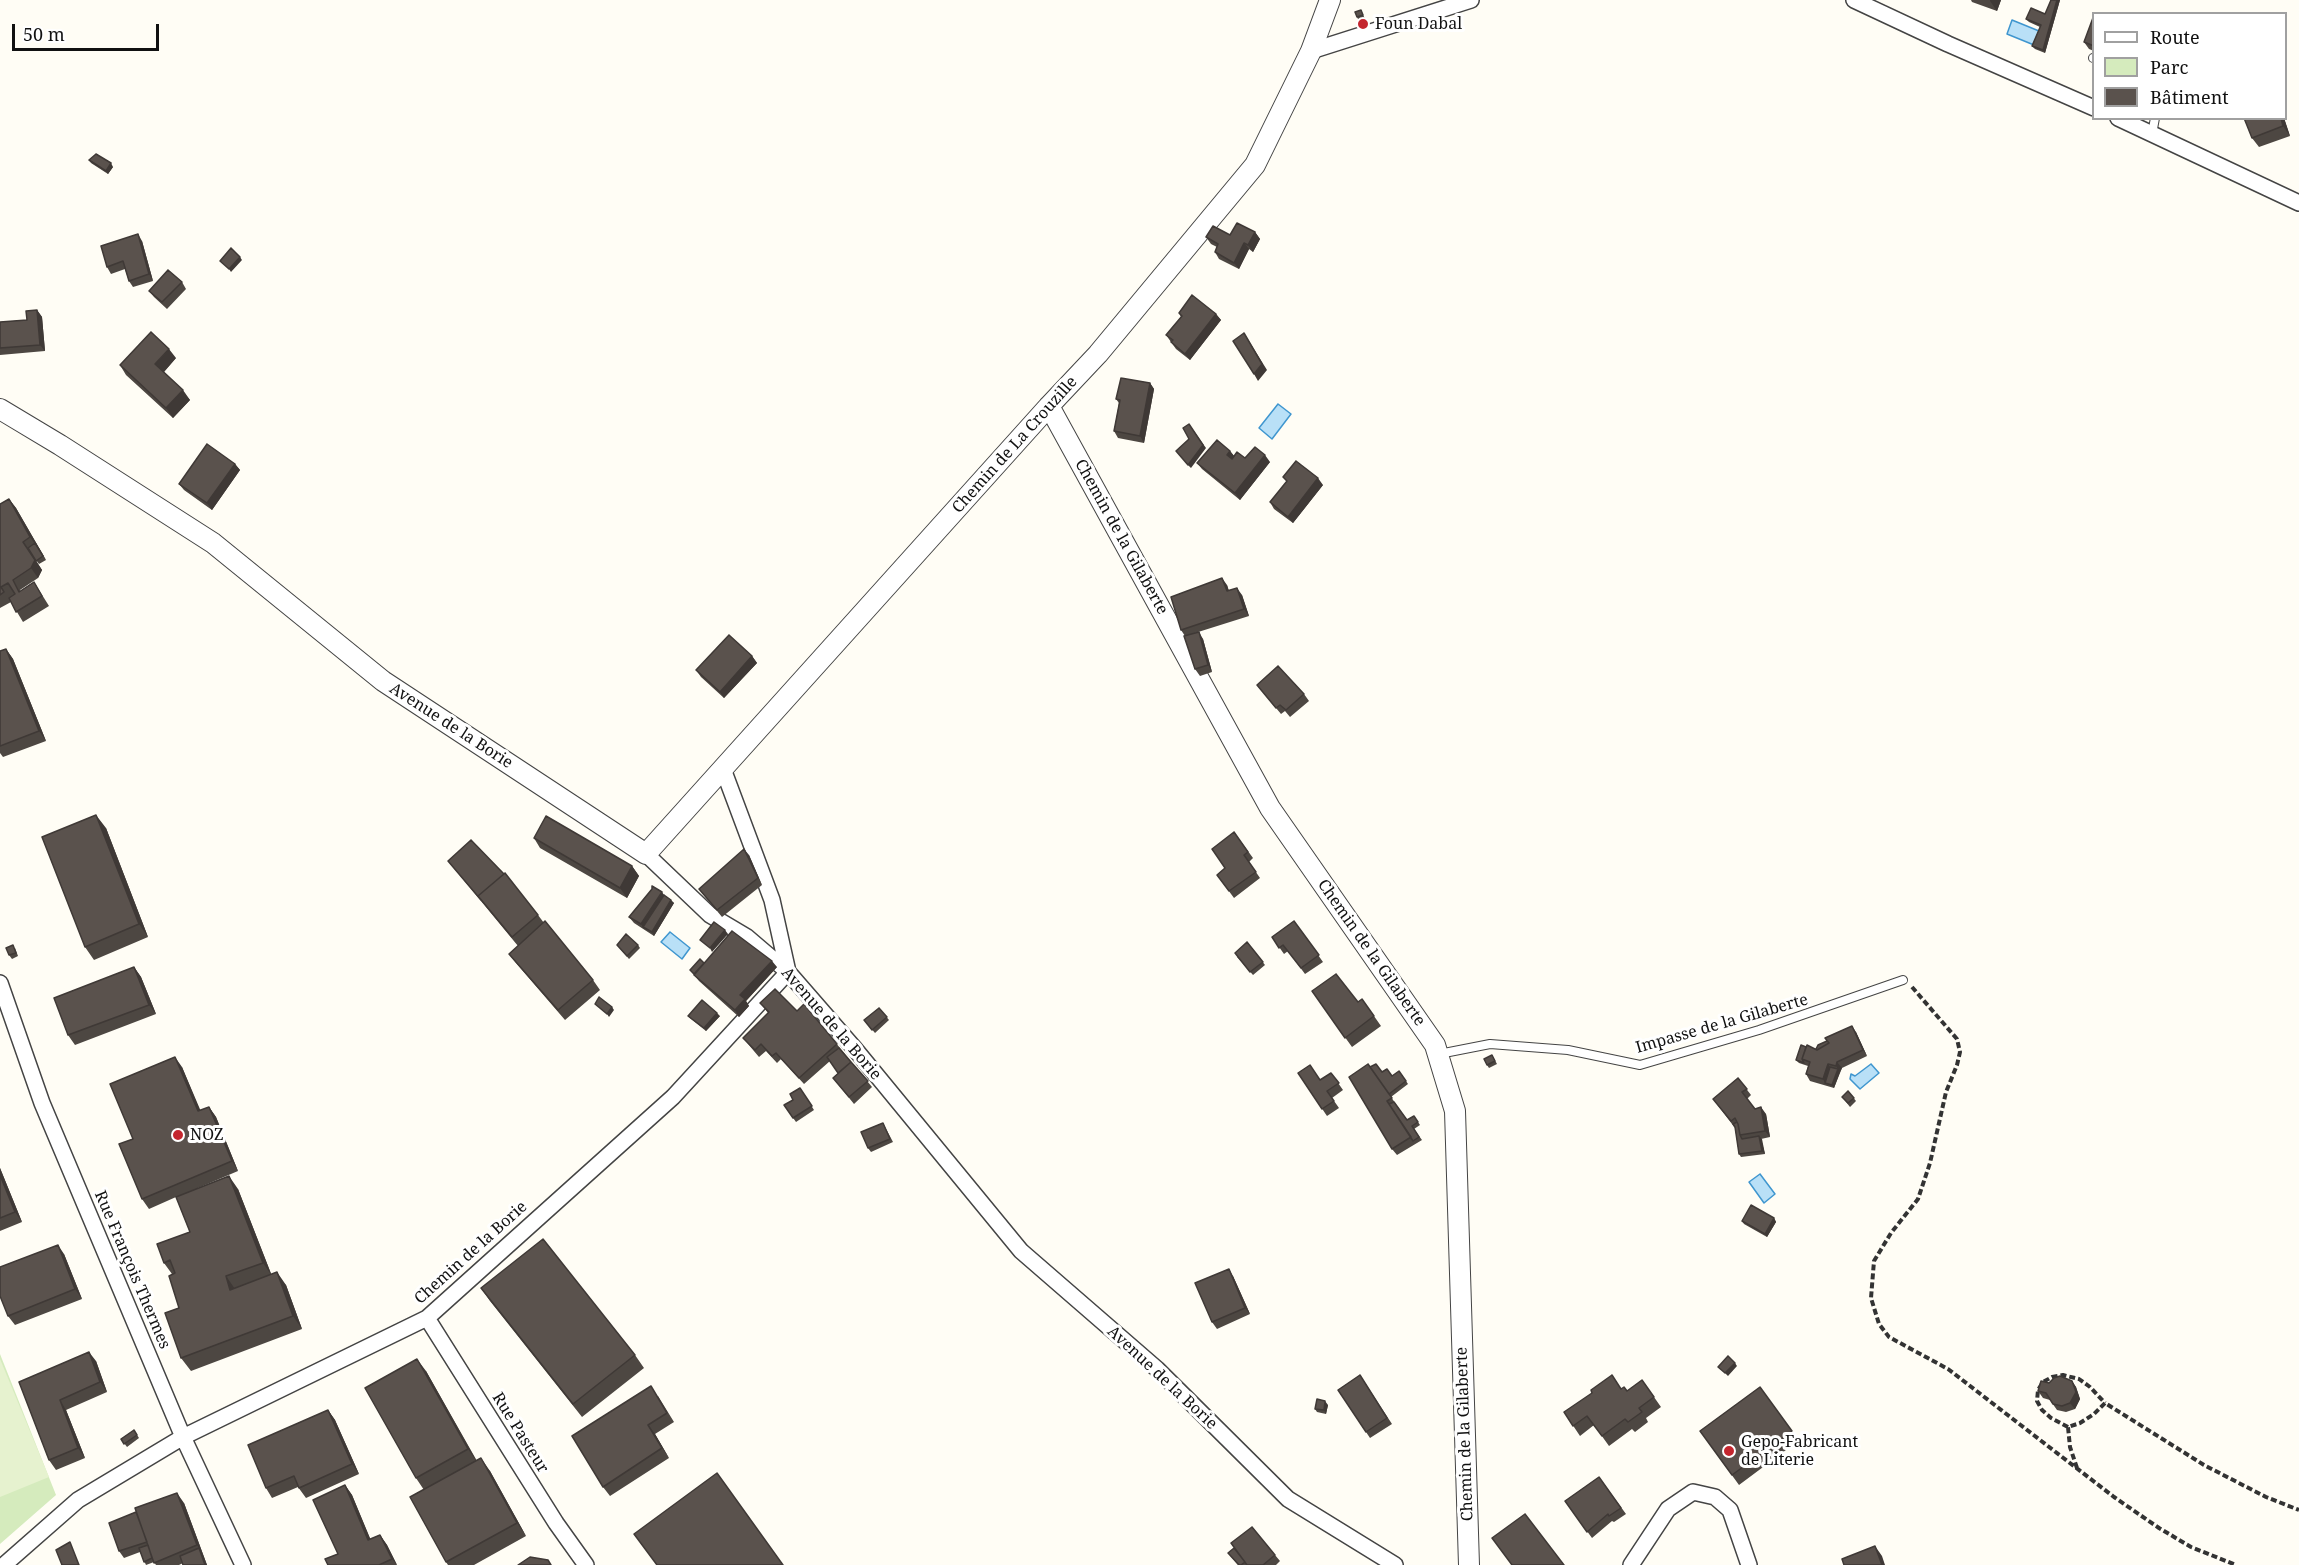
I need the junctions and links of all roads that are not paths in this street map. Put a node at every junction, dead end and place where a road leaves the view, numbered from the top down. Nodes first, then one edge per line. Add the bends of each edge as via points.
1 (1330, 0) edge
2 (1472, 0) edge
3 (1854, 0) edge
4 (1311, 51) junction
5 (2092, 107) edge
6 (2127, 120) edge
7 (2154, 126) edge
8 (2299, 203) edge
9 (1049, 406) junction
10 (0, 409) edge
11 (723, 769) junction
12 (646, 854) junction
13 (788, 972) junction
14 (1903, 980) road end
15 (0, 983) edge
16 (1438, 1054) junction
17 (427, 1318) junction
18 (183, 1437) junction
19 (4, 1565) edge
20 (243, 1565) edge
21 (586, 1565) edge
22 (1395, 1565) edge
23 (1469, 1565) edge
24 (1631, 1565) edge
25 (1749, 1565) edge

1 - 4 street, Chemin de La Crouzille
2 - 4 street
3 - 5 street
4 - 9 street, Chemin de La Crouzille via 1255,165 1098,354
6 - 7 street
7 - 8 street
9 - 11 street, Chemin de La Crouzille
9 - 16 street, Chemin de la Gilaberte via 1270,808
10 - 12 street, Avenue de la Borie via 213,543 383,681
11 - 12 street, Chemin de La Crouzille
11 - 13 street via 772,900
12 - 13 street, Avenue de la Borie via 710,915 747,937
13 - 17 street, Chemin de la Borie via 673,1097
13 - 22 street, Avenue de la Borie via 1021,1251 1156,1369 1288,1499
14 - 16 lane, Impasse de la Gilaberte via 1759,1030 1640,1065 1568,1050 1490,1044
15 - 18 street, Rue François Thermes via 42,1103
16 - 23 street, Chemin de la Gilaberte via 1455,1111
17 - 18 street, Chemin de la Borie
17 - 21 street, Rue Pasteur
18 - 19 street, Chemin de la Borie via 78,1500
18 - 20 street, Rue François Thermes
24 - 25 street via 1668,1509 1693,1492 1715,1497 1730,1510

